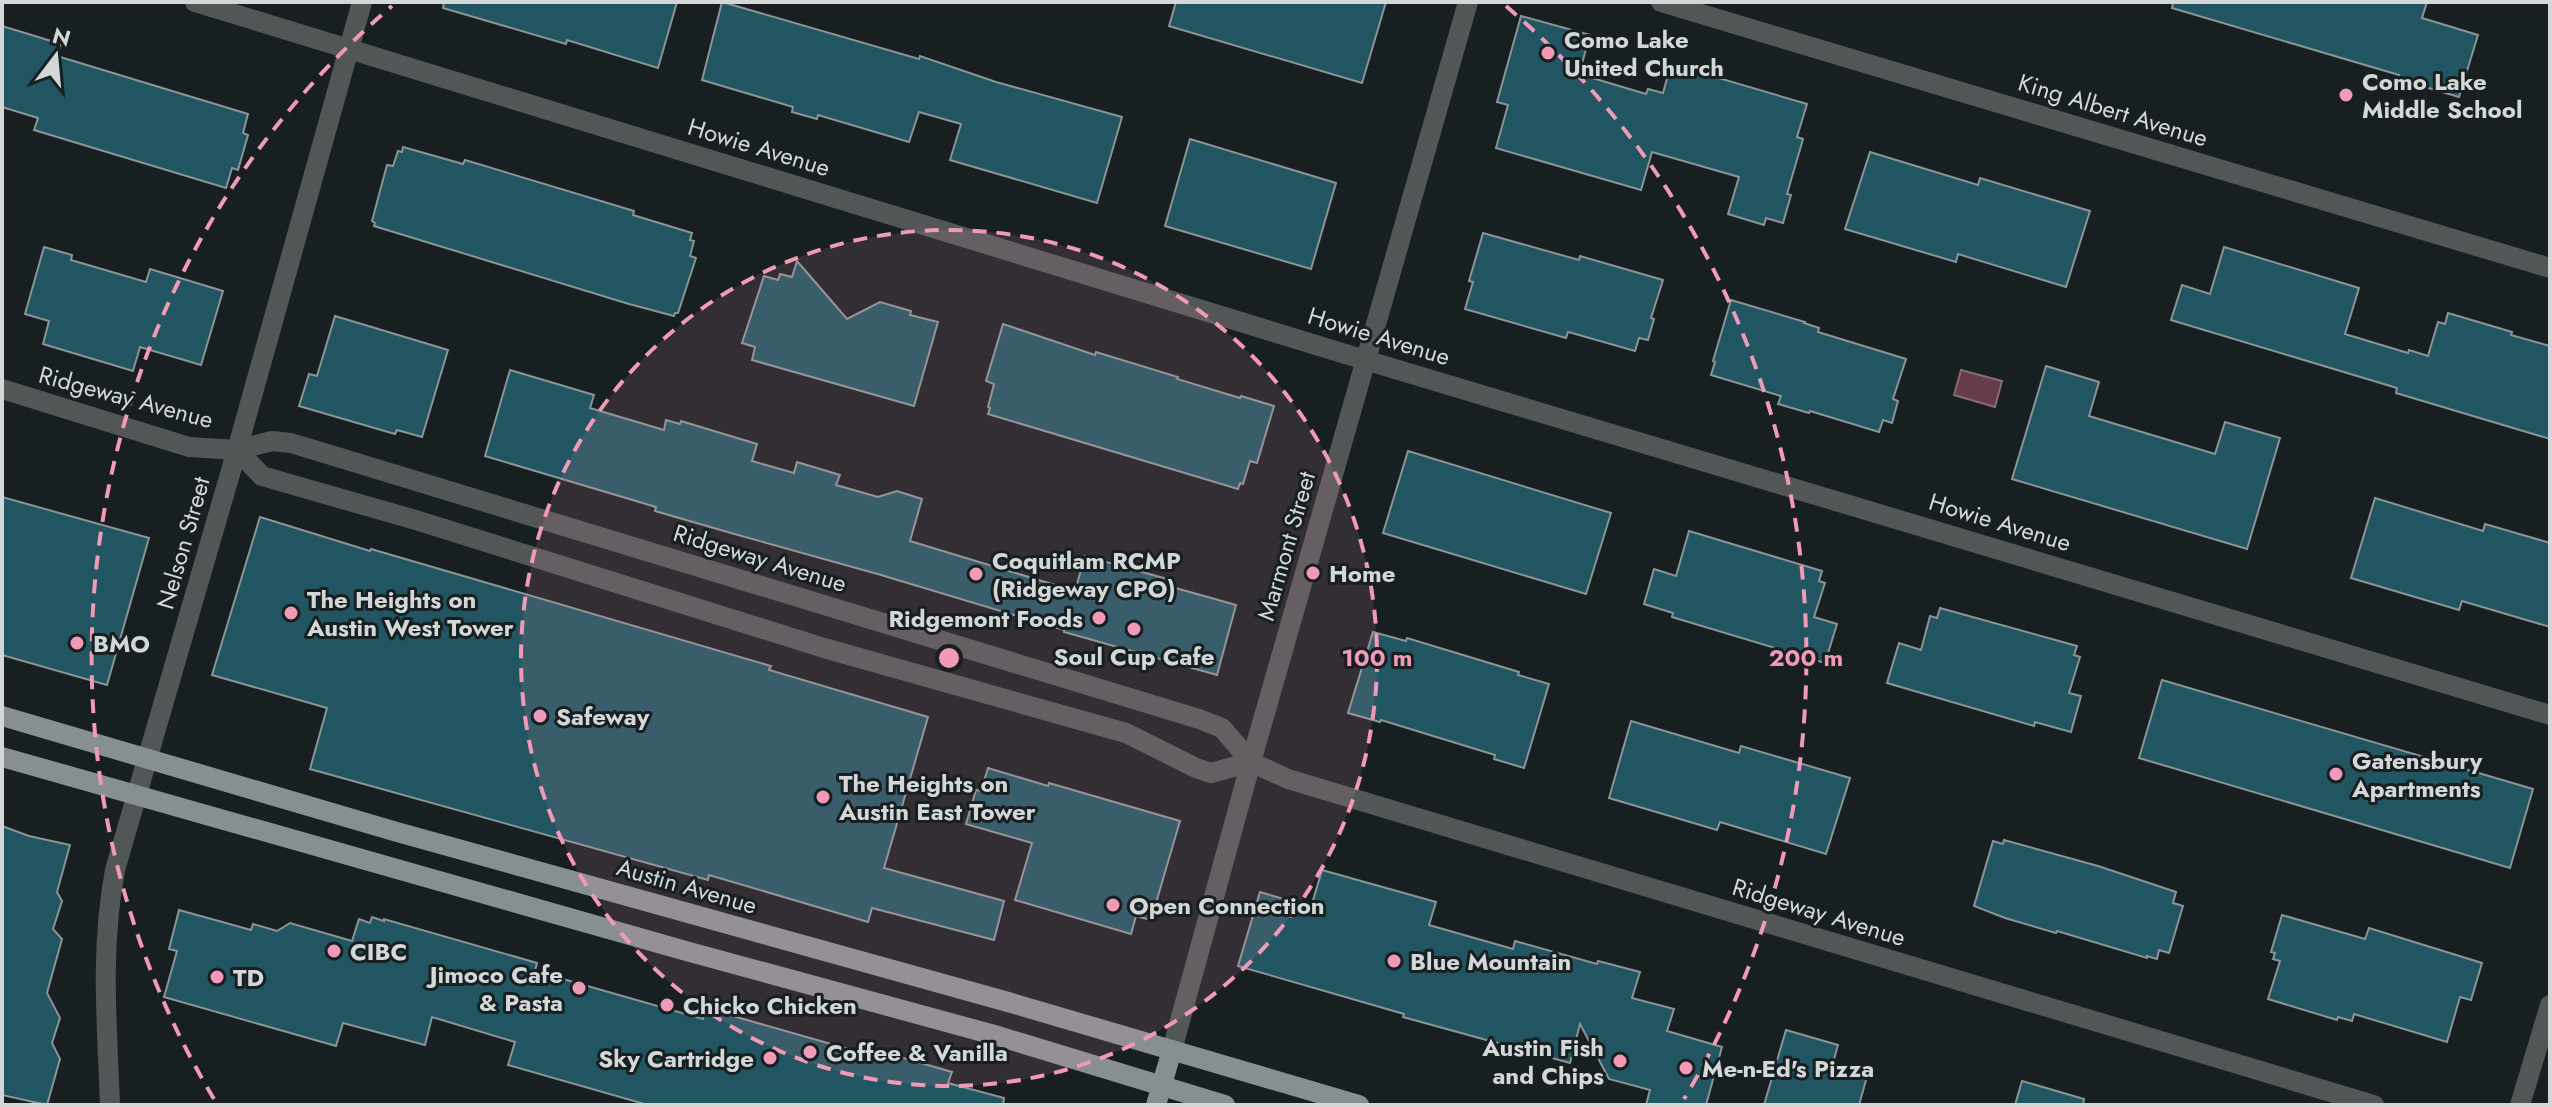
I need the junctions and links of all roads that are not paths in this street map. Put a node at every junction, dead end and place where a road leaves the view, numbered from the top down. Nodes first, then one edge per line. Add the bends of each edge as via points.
1 (195, 2) edge
2 (362, 2) edge
3 (1468, 2) edge
4 (1661, 2) edge
5 (349, 50) junction
6 (2550, 268) edge
7 (1365, 360) junction
8 (2, 389) edge
9 (237, 450) junction
10 (2550, 715) edge
11 (2, 716) edge
12 (2, 757) edge
13 (147, 759) junction
14 (1251, 762) junction
15 (136, 795) junction
16 (2550, 1005) edge
17 (1172, 1050) junction
18 (1162, 1085) junction
19 (110, 1105) edge
20 (1156, 1105) edge
21 (1225, 1105) edge
22 (1359, 1105) edge
23 (2374, 1105) edge
24 (2520, 1105) edge

1 - 5 street, Howie Avenue
2 - 5 street, Nelson Street
3 - 7 street, Marmont Street
4 - 6 street, King Albert Avenue
5 - 7 street, Howie Avenue
5 - 9 street, Nelson Street
7 - 10 street, Howie Avenue
7 - 14 street, Marmont Street
8 - 9 street, Ridgeway Avenue via 189,447
9 - 13 street, Nelson Street
9 - 14 street, Ridgeway Avenue via 262,476 824,648 1126,733 1211,773
9 - 14 street, Ridgeway Avenue via 272,441 291,443 1199,719 1222,728
11 - 13 main road, Austin Avenue
12 - 15 main road
13 - 15 street, Nelson Street
13 - 17 main road, Austin Avenue
14 - 17 street, Marmont Street
14 - 23 street, Ridgeway Avenue via 1288,779
15 - 18 main road
15 - 19 street, Nelson Street via 107,915
16 - 24 street
17 - 18 main road, Marmont Street
17 - 22 main road, Austin Avenue
18 - 20 main road, Marmont Street
18 - 21 main road

